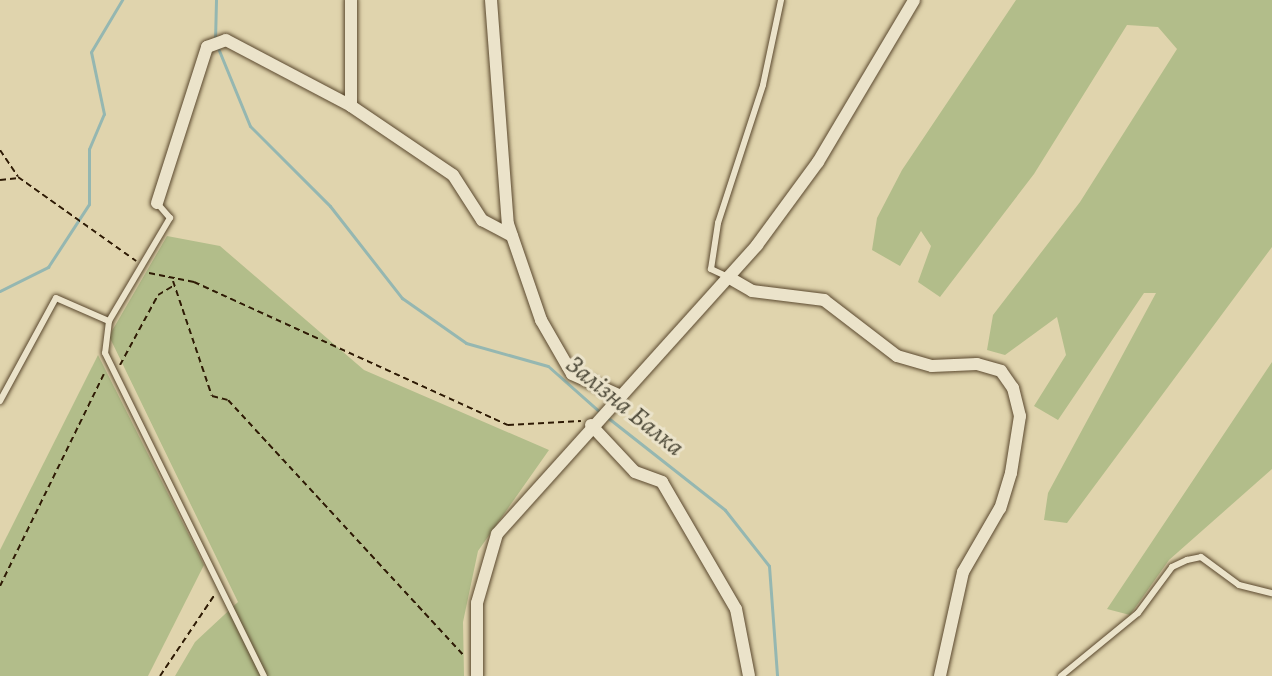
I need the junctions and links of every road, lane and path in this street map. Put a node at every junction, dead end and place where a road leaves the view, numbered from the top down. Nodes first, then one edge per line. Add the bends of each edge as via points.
1 (351, 0) edge
2 (491, 0) edge
3 (781, 0) edge
4 (914, 0) edge
5 (351, 106) junction
6 (0, 150) edge
7 (21, 178) junction
8 (0, 180) edge
9 (157, 203) joint
10 (512, 236) junction
11 (142, 265) junction
12 (728, 277) junction
13 (173, 280) junction
14 (174, 285) junction
15 (109, 321) junction
16 (113, 369) junction
17 (620, 397) junction
18 (0, 401) edge
19 (595, 421) junction
20 (0, 586) edge
21 (220, 587) junction
22 (1272, 593) edge
23 (476, 672) edge
24 (160, 676) edge
25 (264, 676) edge
26 (749, 676) edge
27 (940, 676) edge
28 (1061, 676) edge

1 - 5 street
2 - 10 street
3 - 12 lane via 763,85 718,223 711,269
4 - 12 street via 818,162
5 - 9 street via 242,42 222,40 209,46
5 - 10 street via 453,175 482,220
6 - 7 path
7 - 8 path
7 - 11 path
9 - 11 lane via 170,218
10 - 17 street via 541,320 572,374
11 - 13 path via 155,278
11 - 15 lane
12 - 17 street
12 - 27 street via 752,291 824,300 897,356 932,366 977,364 1001,371 1013,388 1020,416 1011,473 1000,508 963,572
13 - 14 path
13 - 19 path via 194,282 508,425
14 - 16 path via 158,295 137,344
14 - 23 path via 212,396 228,400
15 - 16 lane via 105,353
15 - 18 lane via 56,298
16 - 20 path via 99,379
16 - 21 lane
17 - 19 street
19 - 23 street via 527,492 492,544 477,603
19 - 26 street via 635,472 662,482 716,567 736,609
21 - 24 path
21 - 25 lane
22 - 28 lane via 1239,585 1201,557 1187,560 1172,567 1138,613

